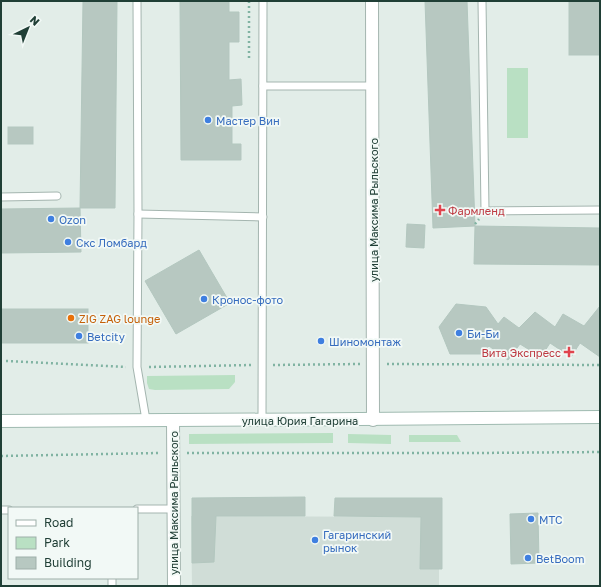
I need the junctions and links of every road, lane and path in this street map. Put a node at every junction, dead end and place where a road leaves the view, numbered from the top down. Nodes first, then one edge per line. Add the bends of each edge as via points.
1 (137, 1) edge
2 (263, 1) edge
3 (372, 1) edge
4 (482, 1) edge
5 (263, 86) junction
6 (373, 86) junction
7 (57, 196) dead end
8 (1, 197) edge
9 (600, 210) edge
10 (138, 214) junction
11 (263, 217) junction
12 (6, 361) dead end
13 (373, 364) junction
14 (263, 365) junction
15 (600, 366) edge
16 (137, 367) junction
17 (600, 417) edge
18 (146, 420) junction
19 (173, 420) junction
20 (262, 420) junction
21 (373, 420) junction
22 (1, 421) edge
23 (600, 452) edge
24 (174, 453) junction
25 (1, 456) edge
26 (138, 509) edge
27 (174, 509) junction
28 (174, 586) edge

1 - 10 lane
2 - 5 lane
3 - 6 main road, улица Максима Рыльского
4 - 9 lane via 485,211
5 - 6 lane
5 - 11 lane
6 - 13 main road, улица Максима Рыльского
7 - 8 lane
10 - 11 lane
10 - 16 lane
11 - 14 lane
12 - 16 path
13 - 14 path
13 - 15 path
13 - 21 main road, улица Максима Рыльского
14 - 16 path
14 - 20 lane
16 - 18 lane
17 - 21 main road, улица Юрия Гагарина
18 - 19 main road, улица Юрия Гагарина
18 - 22 main road, улица Юрия Гагарина
19 - 20 main road, улица Юрия Гагарина
19 - 24 main road, улица Максима Рыльского
20 - 21 main road, улица Юрия Гагарина
23 - 24 path
24 - 25 path
24 - 27 main road, улица Максима Рыльского
26 - 27 lane
27 - 28 main road, улица Максима Рыльского

